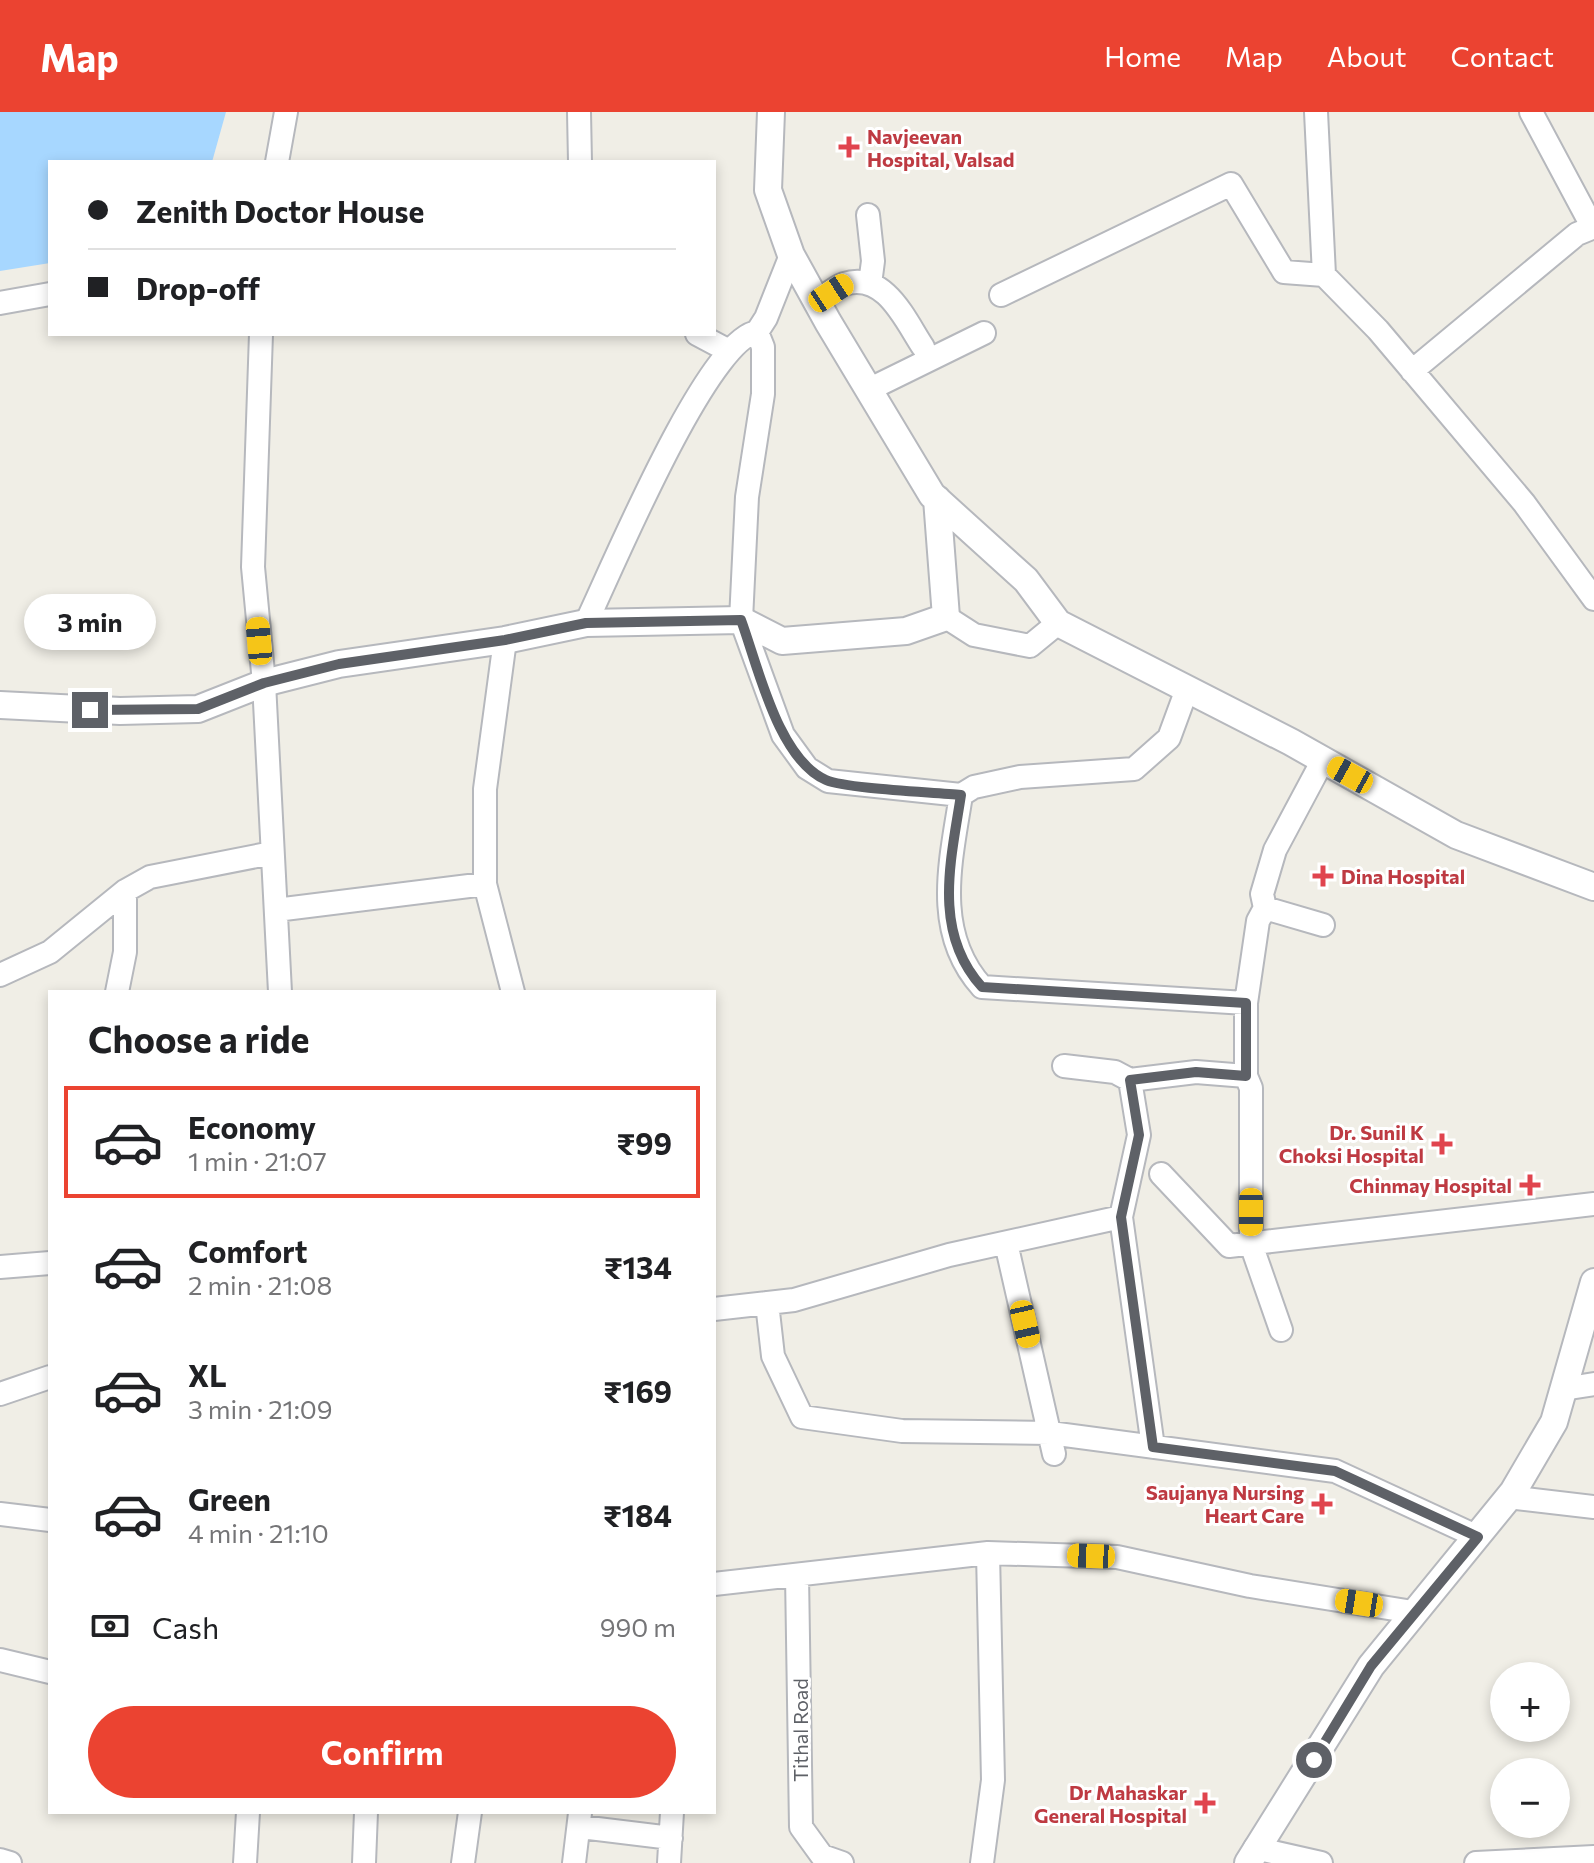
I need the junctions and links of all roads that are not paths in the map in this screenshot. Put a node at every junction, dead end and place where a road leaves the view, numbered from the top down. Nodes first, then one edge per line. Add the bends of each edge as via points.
1 (286, 112) edge
2 (579, 112) edge
3 (771, 112) edge
4 (1316, 112) edge
5 (1531, 112) edge
6 (277, 160) edge
7 (580, 160) edge
8 (868, 215) dead end
9 (1593, 226) edge
10 (791, 255) junction
11 (1324, 275) junction
12 (870, 284) junction
13 (48, 294) edge
14 (1001, 295) dead end
15 (817, 302) junction
16 (0, 303) edge
17 (757, 332) junction
18 (984, 333) dead end
19 (261, 336) edge
20 (701, 336) edge
21 (923, 347) dead end
22 (729, 351) junction
23 (1412, 371) junction
24 (870, 389) junction
25 (937, 499) junction
26 (1594, 599) edge
27 (946, 617) junction
28 (741, 620) junction
29 (586, 623) junction
30 (1058, 623) junction
31 (505, 640) junction
32 (264, 683) junction
33 (1187, 689) junction
34 (0, 705) edge
35 (1323, 760) junction
36 (961, 795) junction
37 (272, 853) junction
38 (485, 884) junction
39 (1594, 887) edge
40 (125, 891) junction
41 (1265, 908) junction
42 (276, 910) junction
43 (1323, 925) dead end
44 (0, 975) edge
45 (117, 990) edge
46 (280, 990) edge
47 (512, 990) edge
48 (1246, 1003) junction
49 (1064, 1066) dead end
50 (1246, 1076) junction
51 (1130, 1080) junction
52 (1161, 1174) dead end
53 (1594, 1204) edge
54 (1121, 1217) junction
55 (1006, 1243) junction
56 (1251, 1244) junction
57 (48, 1263) edge
58 (0, 1267) edge
59 (1594, 1282) edge
60 (767, 1303) junction
61 (716, 1309) edge
62 (1281, 1330) dead end
63 (48, 1378) edge
64 (1594, 1384) edge
65 (1563, 1389) junction
66 (0, 1394) edge
67 (1052, 1444) junction
68 (1153, 1447) junction
69 (1508, 1497) junction
70 (1594, 1507) edge
71 (0, 1514) edge
72 (48, 1520) edge
73 (1478, 1537) junction
74 (988, 1553) junction
75 (797, 1575) junction
76 (716, 1584) edge
77 (1413, 1612) junction
78 (0, 1660) edge
79 (48, 1672) edge
80 (248, 1814) edge
81 (366, 1814) edge
82 (470, 1814) edge
83 (672, 1814) edge
84 (580, 1820) edge
85 (671, 1838) junction
86 (1251, 1855) edge
87 (1590, 1859) edge
88 (0, 1860) edge
89 (10, 1863) edge
90 (245, 1863) edge
91 (364, 1863) edge
92 (463, 1863) edge
93 (574, 1863) edge
94 (669, 1863) edge
95 (842, 1863) edge
96 (982, 1863) edge
97 (1321, 1863) edge
98 (1476, 1863) edge

1 - 6 street
2 - 7 street
3 - 10 street via 768,190
4 - 11 street
5 - 9 street
8 - 12 street
9 - 23 street
10 - 15 street
10 - 17 street
11 - 14 street via 1284,272 1231,184
11 - 23 street
12 - 15 street via 845,284
12 - 21 street via 886,292
13 - 16 street
15 - 24 street
17 - 22 street via 745,333
17 - 28 street via 763,347 763,394 747,497
18 - 24 street
19 - 32 street via 253,567
20 - 22 street
22 - 29 street via 687,411
23 - 26 street via 1524,503
24 - 25 street via 904,453
25 - 27 street
25 - 30 street via 1026,580
27 - 28 street via 906,631 782,641
27 - 30 street via 974,635 1030,646
28 - 29 street
28 - 36 street via 783,735 807,768 828,781
29 - 31 street
30 - 33 street
31 - 32 street via 339,664
31 - 38 street via 485,789
32 - 34 street via 198,709
32 - 37 street
33 - 35 street
33 - 36 street via 1169,738 1134,769 1020,777
35 - 39 street via 1456,835
35 - 41 street via 1275,850 1262,894
36 - 48 street via 947,912 967,970 982,987
37 - 40 street via 150,877
37 - 42 street
38 - 42 street
38 - 47 street
40 - 44 street via 50,952
40 - 45 street via 125,952
41 - 43 street
41 - 48 street via 1258,921
42 - 46 street
48 - 50 street
49 - 51 street via 1115,1072
50 - 51 street via 1196,1072
50 - 56 street via 1251,1088
51 - 54 street via 1139,1135
52 - 56 street via 1229,1246
53 - 56 street
54 - 55 street
54 - 68 street
55 - 60 street
55 - 67 street
56 - 62 street
57 - 58 street
59 - 65 street
60 - 61 street
60 - 67 street via 773,1356 802,1417
63 - 66 street
64 - 65 street
65 - 69 street via 1554,1422
67 - 68 street
68 - 73 street via 1335,1471
69 - 70 street
69 - 73 street
71 - 72 street
73 - 77 street
74 - 75 street
74 - 77 street via 1117,1557 1250,1586
74 - 96 street via 993,1780
75 - 76 street
75 - 95 street, Tithal Road via 801,1827 822,1856
77 - 86 street via 1371,1666
78 - 79 street
80 - 90 street
81 - 91 street
82 - 92 street
83 - 85 street
84 - 85 street
84 - 93 street
85 - 94 street
86 - 97 street
87 - 98 street
88 - 89 street

